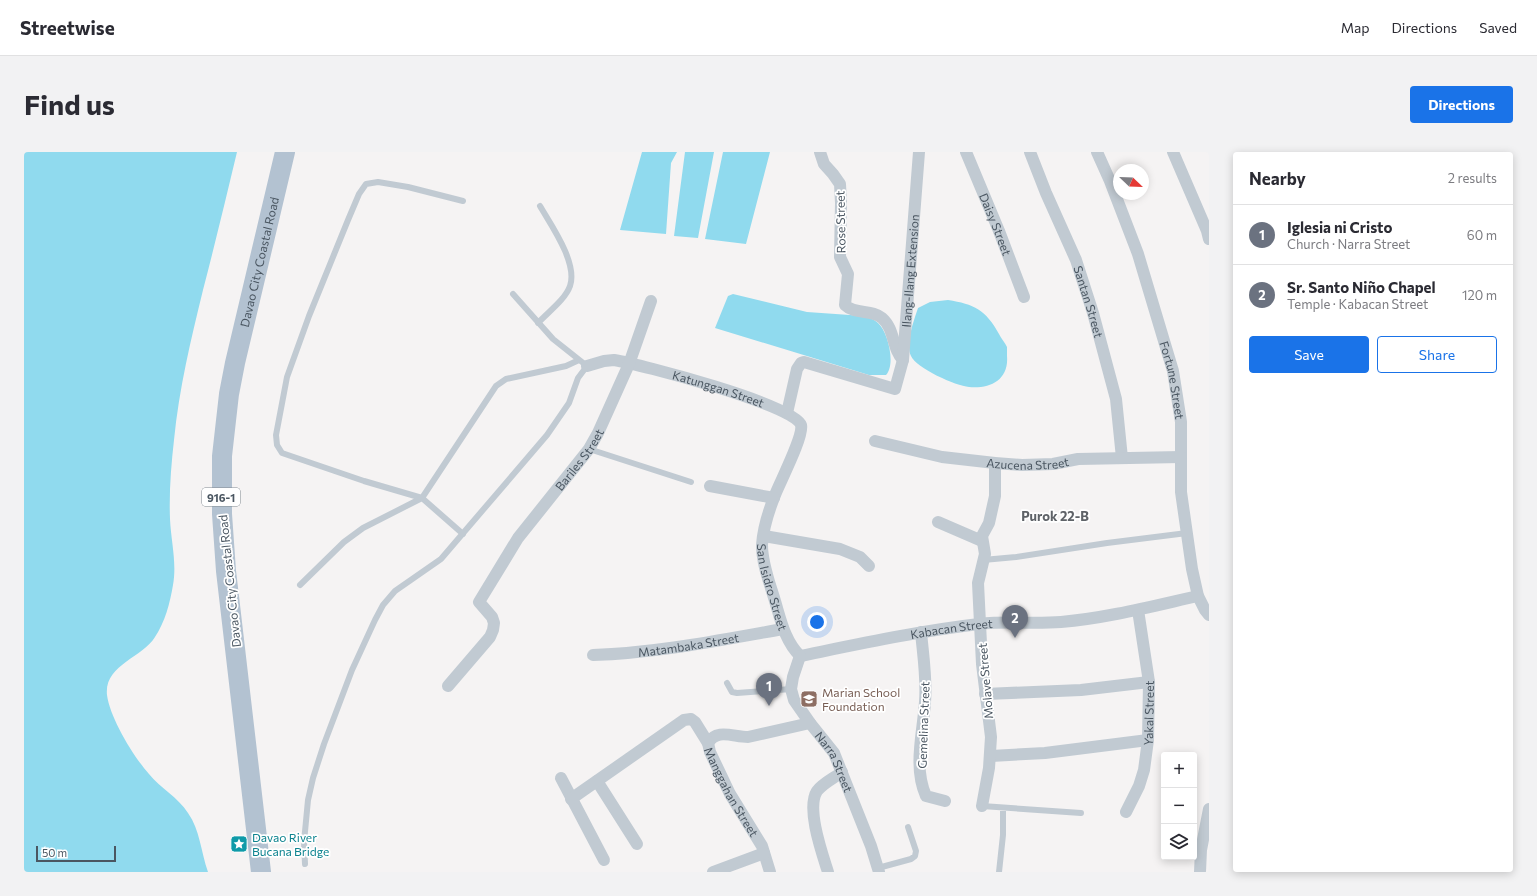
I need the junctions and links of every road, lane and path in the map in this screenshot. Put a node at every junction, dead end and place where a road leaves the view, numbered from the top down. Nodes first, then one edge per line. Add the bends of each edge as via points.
1 (285, 152) edge
2 (820, 152) edge
3 (920, 152) edge
4 (966, 152) edge
5 (1030, 152) edge
6 (1097, 152) edge
7 (1173, 152) edge
8 (463, 201) dead end
9 (540, 206) dead end
10 (1208, 233) edge
11 (512, 294) dead end
12 (1024, 297) dead end
13 (651, 301) dead end
14 (538, 323) junction
15 (903, 360) junction
16 (583, 363) junction
17 (629, 364) junction
18 (787, 413) junction
19 (801, 424) joint
20 (875, 441) dead end
21 (589, 449) junction
22 (1181, 457) junction
23 (1122, 458) junction
24 (995, 463) junction
25 (691, 482) dead end
26 (710, 486) dead end
27 (422, 498) junction
28 (774, 498) junction
29 (938, 522) dead end
30 (1187, 533) junction
31 (463, 534) junction
32 (764, 536) junction
33 (982, 541) junction
34 (983, 560) junction
35 (869, 566) dead end
36 (300, 585) dead end
37 (1198, 596) junction
38 (1138, 610) junction
39 (1209, 615) edge
40 (981, 624) junction
41 (783, 629) junction
42 (921, 632) junction
43 (593, 655) dead end
44 (800, 656) junction
45 (1149, 682) junction
46 (727, 683) dead end
47 (448, 686) dead end
48 (791, 689) junction
49 (985, 694) junction
50 (810, 724) junction
51 (1148, 740) junction
52 (708, 743) junction
53 (991, 756) junction
54 (842, 772) junction
55 (561, 778) dead end
56 (597, 781) junction
57 (571, 799) junction
58 (945, 800) dead end
59 (982, 806) joint
60 (1003, 808) junction
61 (1209, 809) edge
62 (1126, 812) dead end
63 (1081, 813) dead end
64 (908, 827) dead end
65 (638, 844) dead end
66 (1205, 851) edge
67 (764, 853) junction
68 (604, 860) dead end
69 (305, 864) dead end
70 (878, 870) edge
71 (261, 872) edge
72 (713, 872) edge
73 (770, 872) edge
74 (828, 872) edge
75 (999, 872) edge
76 (1200, 872) edge

1 - 71 main road, Davao City Coastal Road / 916-1 via 235,363 228,402 221,485 223,543
2 - 15 street, Rose Street via 824,164 840,184 840,257 848,274 845,305 883,319
3 - 15 street, Ilang-Ilang Extension
4 - 12 street, Daisy Street
5 - 23 street, Santan Street via 1076,260 1093,313 1116,399
6 - 22 street, Fortune Street via 1138,254 1173,371 1182,422
7 - 10 street
8 - 27 lane via 408,186 378,182 366,184 348,220 289,370 276,435 277,445 282,453 292,458
9 - 14 lane via 568,259 572,278 565,295
11 - 14 lane
13 - 17 street, Bariles Street
14 - 16 lane
15 - 18 street, Ilang-Ilang Extension via 895,389 801,363 796,369
16 - 17 street, Katunggan Street via 614,360
16 - 27 lane via 506,379 496,386
16 - 31 lane via 563,413
17 - 18 street, Katunggan Street via 684,377
17 - 21 street, Bariles Street
18 - 19 street, Katunggan Street
19 - 28 street, San Isidro Street via 799,436
20 - 24 street, Azucena Street via 942,456
21 - 25 lane
21 - 47 street, Bariles Street via 518,538 479,602 492,617 493,630 490,637
22 - 23 street, Azucena Street
22 - 30 street, Fortune Street via 1181,492
23 - 24 street, Azucena Street via 1053,464
24 - 33 street, Molave Street via 995,496
26 - 28 street
27 - 31 lane
27 - 36 lane via 363,528 344,542
28 - 32 street, San Isidro Street
29 - 33 street
30 - 34 lane
30 - 37 street, Fortune Street
31 - 69 lane via 441,559 395,591 374,620 352,670 313,778 304,842
32 - 35 street via 840,549 860,557
32 - 41 street, San Isidro Street via 762,545 766,569
33 - 34 street, Molave Street
34 - 40 street, Molave Street via 978,583
37 - 38 street, Kabacan Street
37 - 39 street, Fortune Street
38 - 40 street, Kabacan Street via 1061,622
38 - 45 street, Yakal Street
40 - 42 street, Kabacan Street
40 - 49 street, Molave Street
41 - 43 street, Matambaka Street via 636,653
41 - 44 street, San Isidro Street
42 - 44 street, Kabacan Street
42 - 58 street, Gemelina Street via 925,702 920,771 926,796
44 - 48 street
45 - 49 street via 1082,690
45 - 51 street, Yakal Street
46 - 48 lane via 732,692 737,693
48 - 50 street, Narra Street via 794,700
49 - 53 street, Molave Street
50 - 52 street, Manggahan Street via 740,737 717,735
50 - 54 street, Narra Street via 830,746
51 - 53 street via 1045,753
51 - 62 street, Yakal Street via 1144,770
52 - 56 street via 695,722 691,719 684,720
52 - 67 street, Manggahan Street via 730,794
53 - 59 street, Molave Street
54 - 70 street, Narra Street
54 - 74 street via 817,791 814,803 815,825
55 - 57 street
56 - 57 street
56 - 65 street
57 - 68 street
59 - 60 lane
60 - 63 lane
60 - 75 lane
61 - 66 street
64 - 70 lane via 916,856
66 - 76 street
67 - 72 street
67 - 73 street, Manggahan Street

